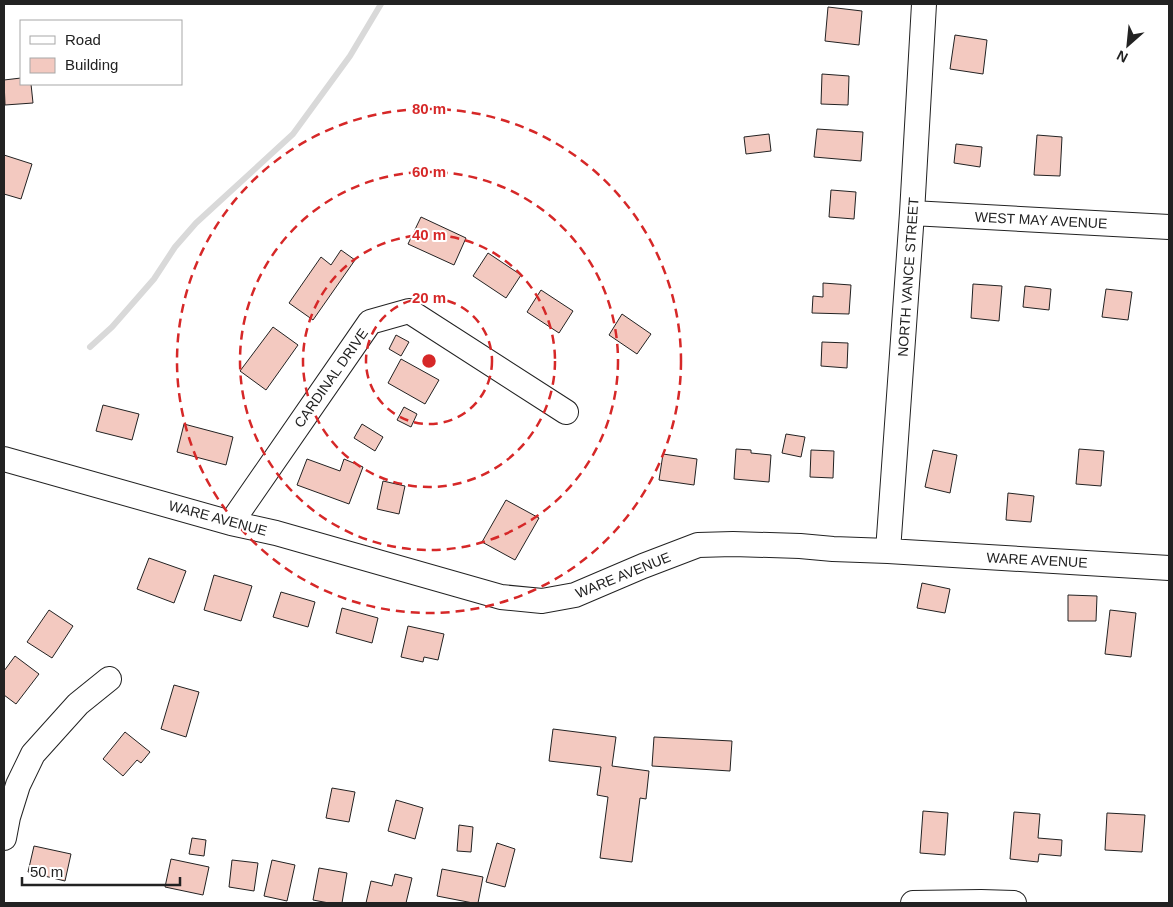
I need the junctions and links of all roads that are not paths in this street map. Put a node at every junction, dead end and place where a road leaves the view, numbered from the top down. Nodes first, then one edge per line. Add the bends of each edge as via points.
1 (924, 4) edge
2 (912, 213) junction
3 (1169, 227) edge
4 (566, 412) dead end
5 (4, 459) edge
6 (231, 523) junction
7 (888, 551) junction
8 (1169, 568) edge
9 (109, 679) dead end
10 (4, 838) edge
11 (913, 903) edge
12 (1014, 903) edge

1 - 2 street, NORTH VANCE STREET
2 - 3 street, WEST MAY AVENUE
2 - 7 street, NORTH VANCE STREET
4 - 6 street, CARDINAL DRIVE via 409,311 370,322
5 - 6 street, WARE AVENUE
6 - 7 street, WARE AVENUE via 501,597 542,601 575,595 698,545
7 - 8 street, WARE AVENUE
9 - 10 street via 78,704 33,754 18,785
11 - 12 street

